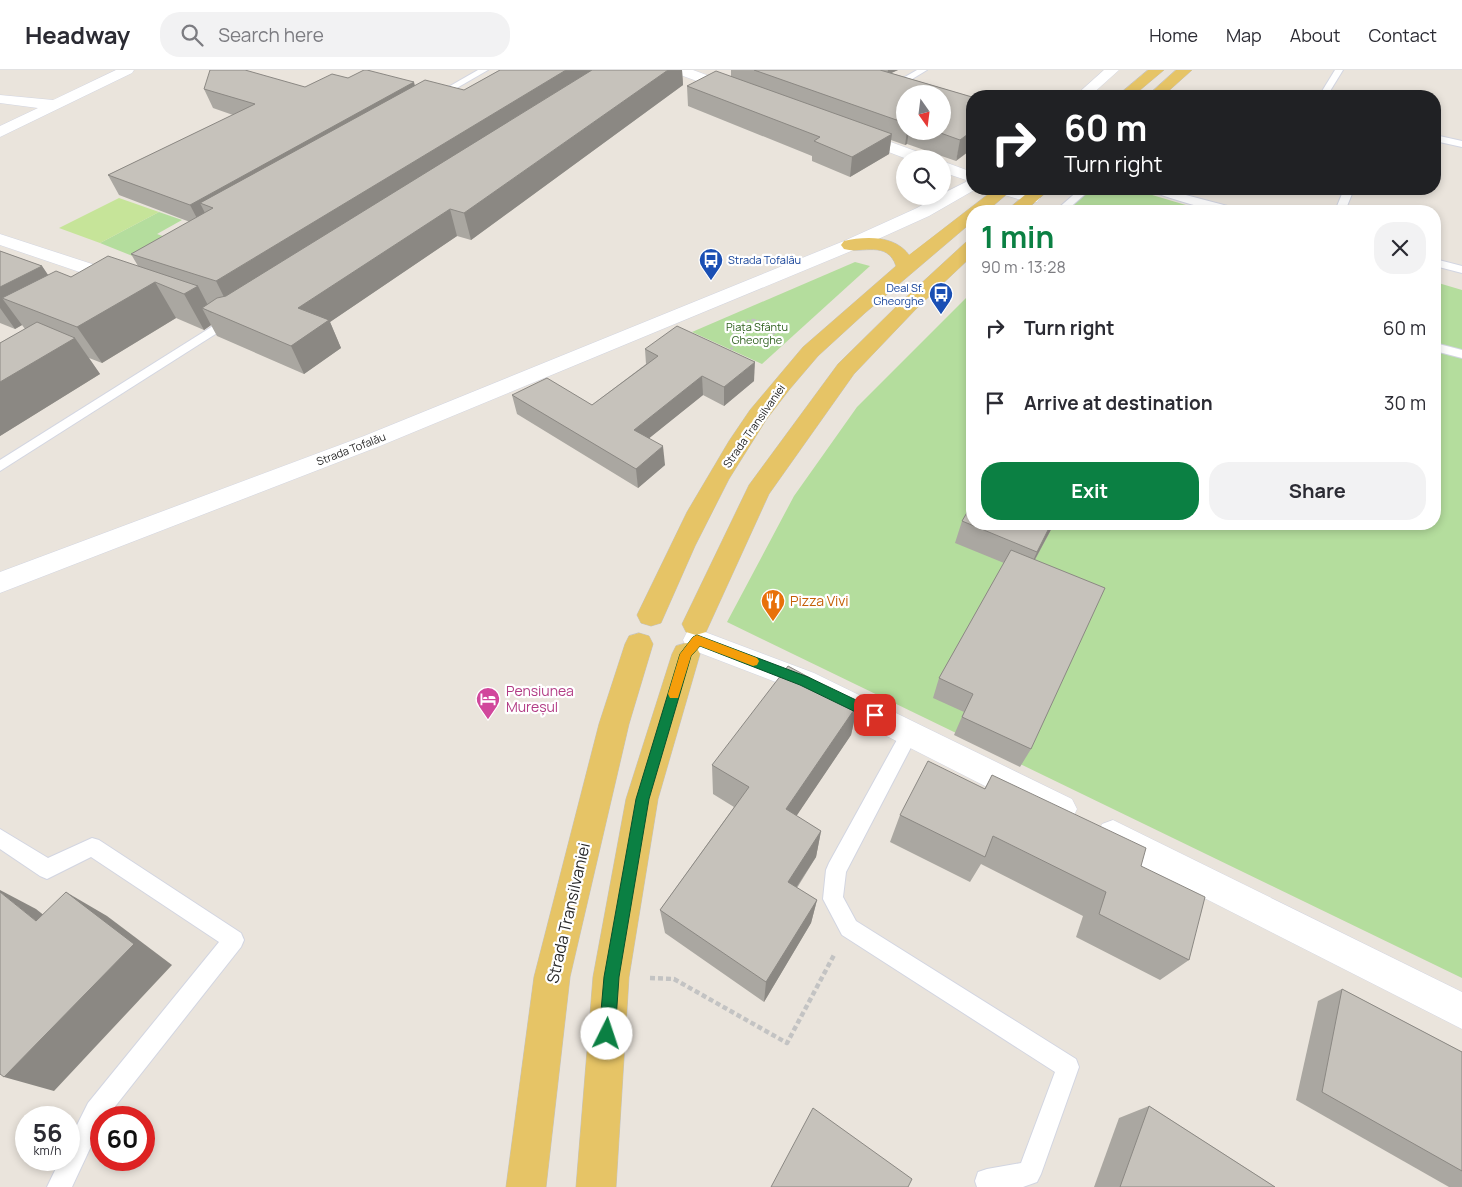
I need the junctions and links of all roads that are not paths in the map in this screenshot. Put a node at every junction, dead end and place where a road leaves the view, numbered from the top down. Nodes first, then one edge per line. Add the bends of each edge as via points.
1 (127, 70) edge
2 (484, 70) edge
3 (680, 70) edge
4 (857, 70) edge
5 (923, 70) edge
6 (1112, 70) edge
7 (1157, 70) edge
8 (1186, 70) edge
9 (1338, 70) edge
10 (1089, 90) edge
11 (1132, 90) edge
12 (1161, 90) edge
13 (1327, 90) edge
14 (755, 97) edge
15 (0, 99) edge
16 (427, 102) edge
17 (56, 105) junction
18 (839, 128) edge
19 (0, 132) edge
20 (1441, 139) edge
21 (1462, 144) edge
22 (898, 150) edge
23 (951, 169) edge
24 (966, 175) edge
25 (966, 187) edge
26 (997, 195) edge
27 (1035, 195) edge
28 (1079, 195) edge
29 (1173, 195) edge
30 (1198, 195) edge
31 (1193, 201) junction
32 (984, 205) edge
33 (1022, 205) edge
34 (1067, 205) edge
35 (1210, 205) edge
36 (966, 219) edge
37 (0, 238) edge
38 (850, 246) junction
39 (966, 252) edge
40 (1441, 264) edge
41 (905, 266) junction
42 (1462, 270) edge
43 (127, 282) joint
44 (101, 288) edge
45 (249, 308) edge
46 (224, 315) joint
47 (1441, 349) edge
48 (1462, 354) edge
49 (0, 466) edge
50 (0, 583) edge
51 (645, 629) junction
52 (693, 639) junction
53 (910, 732) junction
54 (0, 838) edge
55 (1462, 1011) edge
56 (987, 1181) dead end
57 (59, 1187) edge
58 (526, 1187) edge
59 (596, 1187) edge

1 - 17 street
2 - 16 lane
3 - 14 street
4 - 5 lane via 899,84
6 - 10 street
7 - 11 main road
8 - 12 main road
9 - 13 lane
15 - 17 street
17 - 19 street
18 - 22 street
20 - 21 lane
23 - 24 street
25 - 38 street, Strada Tofalău via 923,212
26 - 32 main road
27 - 33 main road
28 - 34 lane
29 - 31 lane
30 - 31 lane
31 - 35 lane
36 - 41 main road, Strada Transilvaniei
37 - 43 street
38 - 41 main road via 880,244 892,247 904,258
38 - 50 street, Strada Tofalău via 372,441
39 - 52 main road via 846,369 758,492
40 - 42 lane
41 - 51 main road, Strada Transilvaniei via 806,355 759,414 717,479 678,552
43 - 44 lane
45 - 46 street
46 - 49 lane
47 - 48 lane
51 - 52 main road via 663,610 677,610 689,615
51 - 52 main road via 646,653 658,658 673,658
51 - 58 main road, Strada Transilvaniei via 614,724 552,977
52 - 53 street via 804,681
52 - 59 main road via 642,799 611,977
53 - 55 street
53 - 56 lane via 836,870 833,898 849,928 1068,1067 1028,1174
54 - 57 lane via 47,869 92,847 234,940 96,1111

